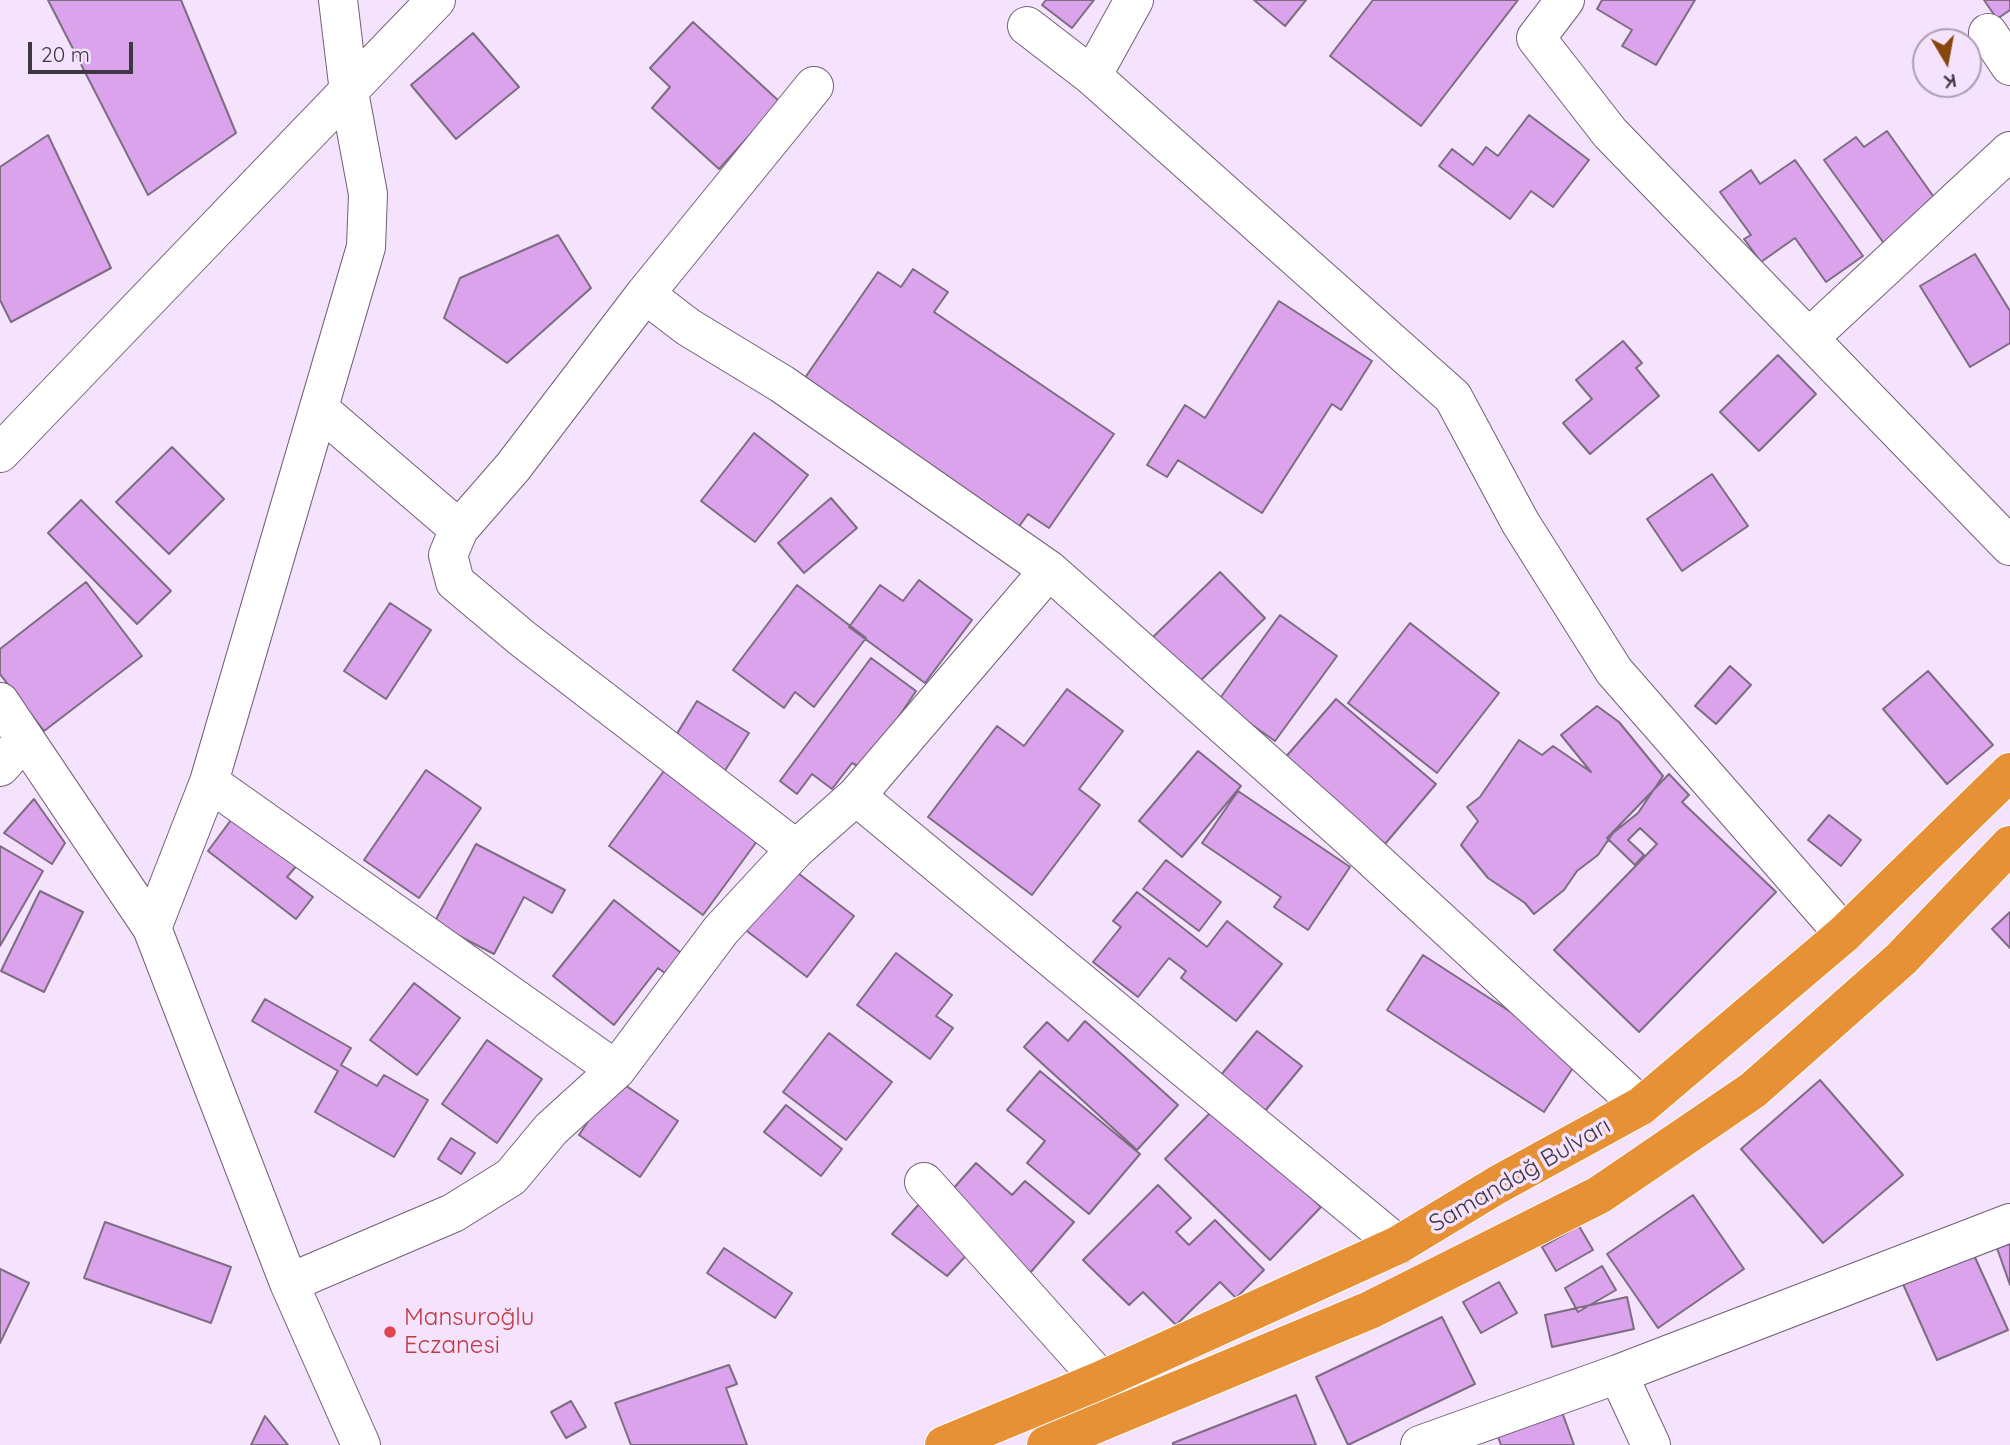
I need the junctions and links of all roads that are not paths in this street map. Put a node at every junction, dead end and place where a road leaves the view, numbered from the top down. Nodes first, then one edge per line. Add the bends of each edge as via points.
1 (338, 0) edge
2 (436, 0) edge
3 (1134, 0) edge
4 (1565, 0) edge
5 (1027, 26) dead end
6 (1988, 33) dead end
7 (2010, 66) edge
8 (1092, 76) junction
9 (814, 86) dead end
10 (349, 92) junction
11 (2010, 151) edge
12 (645, 294) junction
13 (1810, 337) junction
14 (319, 410) junction
15 (0, 453) edge
16 (459, 529) junction
17 (2010, 546) edge
18 (1049, 570) junction
19 (0, 702) edge
20 (25, 739) junction
21 (0, 767) edge
22 (2010, 772) edge
23 (209, 782) junction
24 (856, 796) junction
25 (2010, 845) edge
26 (796, 849) junction
27 (152, 928) junction
28 (1844, 934) junction
29 (616, 1070) junction
30 (1641, 1106) junction
31 (924, 1182) dead end
32 (2010, 1223) edge
33 (1398, 1245) junction
34 (289, 1283) junction
35 (1618, 1374) junction
36 (1101, 1380) junction
37 (1086, 1438) edge
38 (361, 1445) edge
39 (944, 1445) edge
40 (1046, 1445) edge
41 (1420, 1445) edge
42 (1651, 1445) edge

1 - 10 street
2 - 10 street
3 - 8 street
4 - 13 street via 1536,38 1610,133
5 - 8 street
6 - 7 street
8 - 28 street via 1452,397 1520,522 1614,671
9 - 12 street
10 - 14 street via 368,194 366,247
10 - 15 street
11 - 13 street
12 - 16 street via 561,408
12 - 18 street
13 - 17 street
14 - 16 street
14 - 23 street
16 - 26 street via 447,555 455,582
18 - 24 street
18 - 30 street via 1347,835
19 - 20 street
20 - 21 street
20 - 27 street
22 - 28 highway, Samandağ Bulvarı
23 - 27 street
23 - 29 street
24 - 26 street
24 - 33 street
25 - 37 highway, Samandağ Bulvarı via 1901,959 1753,1090 1599,1195 1370,1310
26 - 29 street via 720,930
27 - 34 street
28 - 30 highway, Samandağ Bulvarı
29 - 34 street via 551,1129 511,1177 453,1213
30 - 33 highway, Samandağ Bulvarı
31 - 36 street
32 - 35 street
33 - 36 highway, Samandağ Bulvarı
34 - 38 street
35 - 41 street
35 - 42 street
36 - 39 highway, Samandağ Bulvarı
37 - 40 highway, Samandağ Bulvarı

